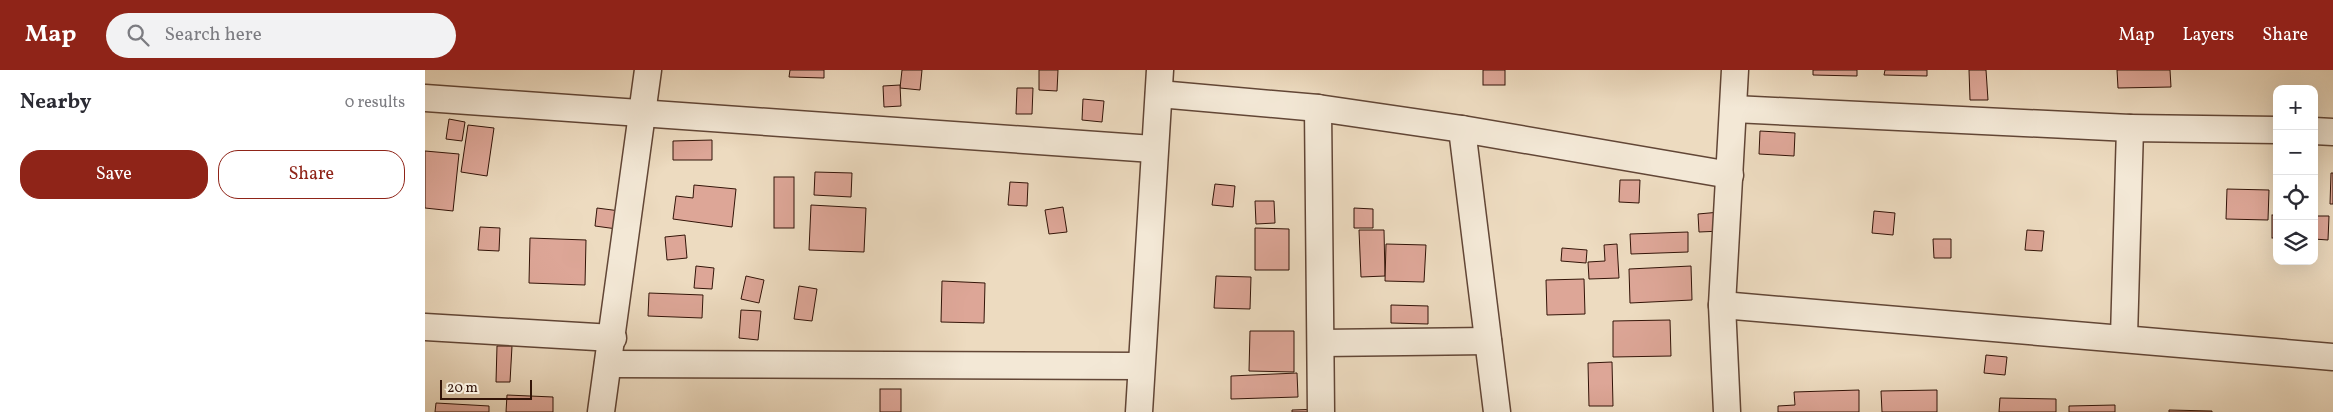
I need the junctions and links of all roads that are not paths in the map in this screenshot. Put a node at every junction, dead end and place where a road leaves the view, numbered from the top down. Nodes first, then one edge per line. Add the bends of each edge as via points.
1 (648, 70) edge
2 (1735, 70) edge
3 (1159, 82) edge
4 (425, 98) edge
5 (1318, 108) junction
6 (1734, 109) junction
7 (644, 112) junction
8 (2129, 128) junction
9 (1463, 129) junction
10 (2273, 130) edge
11 (2318, 131) edge
12 (2333, 132) edge
13 (1153, 149) junction
14 (1730, 175) junction
15 (1722, 304) junction
16 (425, 326) edge
17 (2124, 337) junction
18 (613, 338) junction
19 (1488, 341) junction
20 (1321, 343) junction
21 (2333, 357) edge
22 (608, 364) junction
23 (1141, 366) junction
24 (601, 412) edge
25 (1139, 412) edge
26 (1321, 412) edge
27 (1497, 412) edge
28 (1727, 412) edge

1 - 7 street
2 - 6 street
3 - 5 street
3 - 13 street
4 - 7 street
5 - 9 street
5 - 20 street
6 - 8 street
6 - 14 street
7 - 13 street
7 - 18 street
8 - 10 street
8 - 17 street
9 - 14 street
9 - 19 street
11 - 12 street
13 - 23 street
14 - 15 street
15 - 17 street
15 - 28 street
16 - 18 street
17 - 21 street
18 - 22 street
19 - 20 street
19 - 27 street
20 - 26 street
22 - 23 street
22 - 24 street
23 - 25 street

